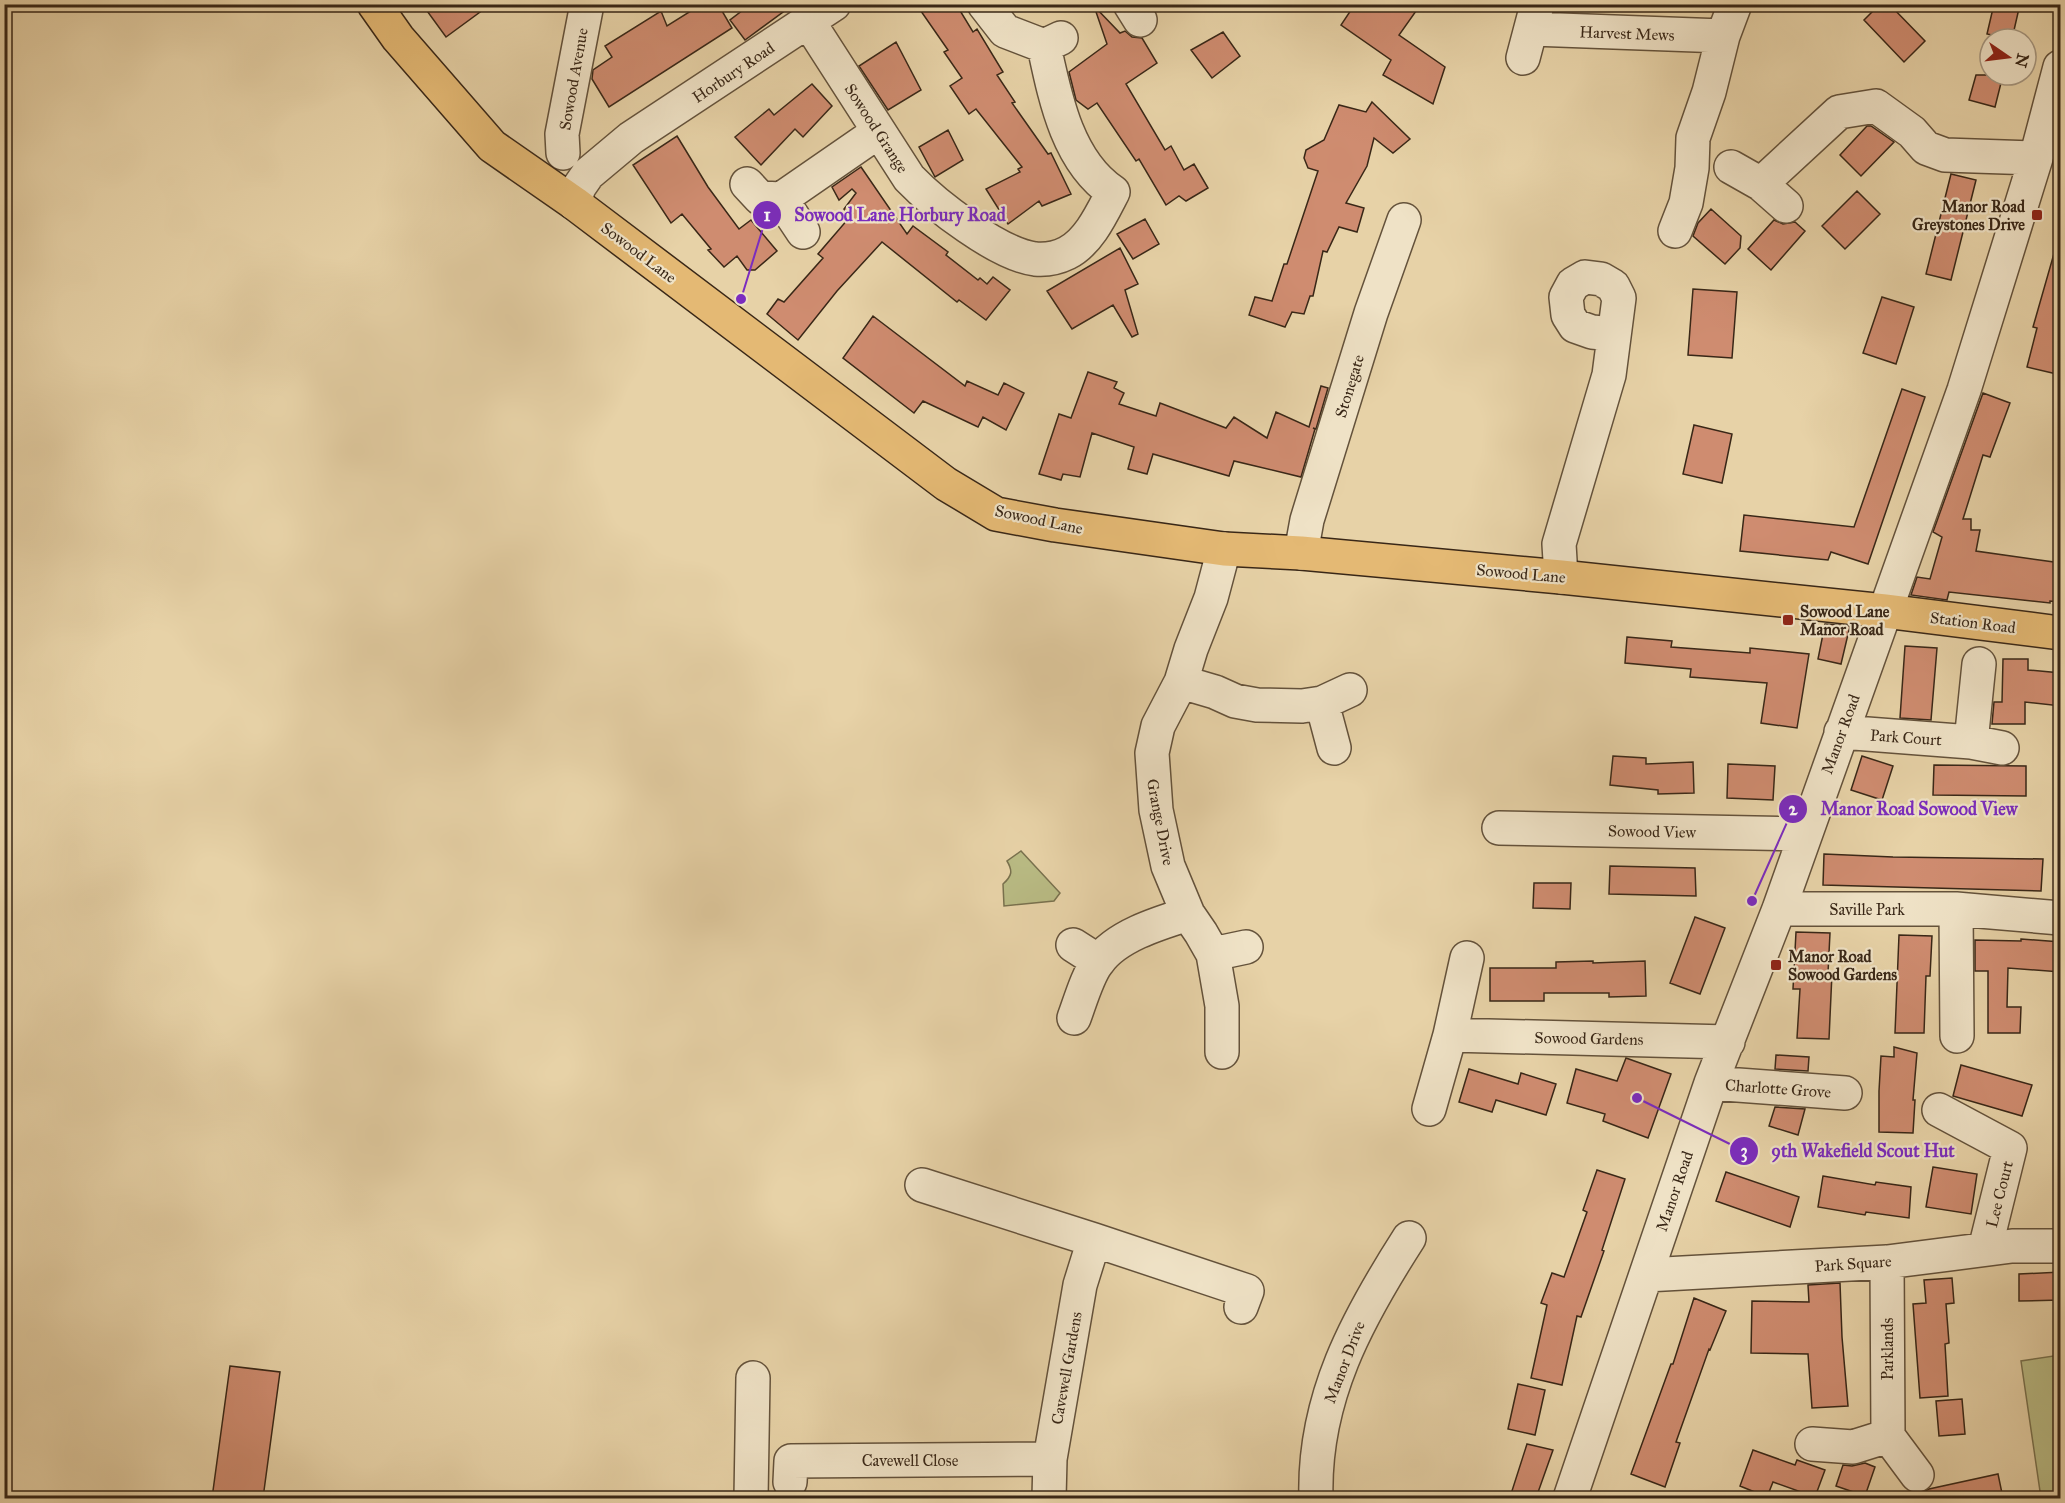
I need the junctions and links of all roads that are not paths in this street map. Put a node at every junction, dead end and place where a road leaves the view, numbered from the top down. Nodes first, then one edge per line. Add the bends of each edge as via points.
1 (374, 4) edge
2 (587, 4) edge
3 (984, 4) edge
4 (1736, 4) edge
5 (821, 13) edge
6 (1531, 31) edge
7 (1723, 36) junction
8 (2061, 67) edge
9 (878, 132) junction
10 (631, 138) junction
11 (492, 146) junction
12 (563, 153) junction
13 (2036, 158) junction
14 (1731, 167) dead end
15 (747, 184) dead end
16 (1761, 184) junction
17 (781, 199) junction
18 (574, 203) junction
19 (1786, 206) dead end
20 (1404, 220) dead end
21 (1675, 231) dead end
22 (802, 232) dead end
23 (1614, 334) dead end
24 (1224, 549) junction
25 (1300, 553) junction
26 (1560, 577) junction
27 (1886, 611) junction
28 (2061, 633) edge
29 (1979, 664) dead end
30 (1181, 682) junction
31 (1841, 732) junction
32 (1971, 742) junction
33 (1334, 748) dead end
34 (2002, 748) dead end
35 (1499, 828) dead end
36 (1804, 834) junction
37 (1779, 909) junction
38 (1956, 909) junction
39 (1188, 914) junction
40 (2061, 918) edge
41 (1246, 947) dead end
42 (1213, 954) junction
43 (1467, 958) dead end
44 (1074, 1018) dead end
45 (1450, 1035) junction
46 (1957, 1036) dead end
47 (1728, 1042) junction
48 (1222, 1052) dead end
49 (1711, 1083) junction
50 (1845, 1093) dead end
51 (1429, 1109) dead end
52 (1939, 1110) dead end
53 (922, 1185) dead end
54 (1409, 1239) dead end
55 (1094, 1240) junction
56 (2061, 1246) edge
57 (1985, 1249) junction
58 (1887, 1262) junction
59 (1646, 1275) junction
60 (1241, 1307) dead end
61 (753, 1378) dead end
62 (1888, 1436) junction
63 (1812, 1444) dead end
64 (1050, 1459) junction
65 (1917, 1475) dead end
66 (790, 1482) dead end
67 (750, 1498) edge
68 (1049, 1498) edge
69 (1317, 1498) edge
70 (1570, 1498) edge

1 - 11 main road, Sowood Lane via 398,38
2 - 12 street, Sowood Avenue via 562,134
3 - 9 street, Sowood Grange via 1005,32 1052,42 1050,76 1071,140 1101,184 1113,192 1083,241 1069,253 1052,259 1017,254 929,198 909,178
4 - 7 street
5 - 9 street, Sowood Grange
5 - 10 street, Horbury Road
6 - 7 street, Harvest Mews
7 - 21 street via 1694,138 1686,203
8 - 13 street, Manor Road
9 - 17 street
10 - 12 street, Horbury Road
10 - 18 street, Horbury Road via 588,174
11 - 12 street, Horbury Road via 518,153
11 - 18 main road, Sowood Lane
13 - 16 street via 1945,155 1926,148 1912,132 1876,106 1839,112
13 - 27 street, Manor Road via 1964,390
14 - 16 street
15 - 17 street via 760,198
16 - 19 street
17 - 22 street
18 - 24 main road, Sowood Lane via 936,477 996,514
20 - 25 street, Stonegate via 1371,313
23 - 26 street via 1609,375 1559,544
24 - 25 main road, Sowood Lane
24 - 30 street, Grange Drive
25 - 26 main road, Sowood Lane
26 - 27 main road, Sowood Lane
27 - 28 main road, Station Road
27 - 31 street, Manor Road
29 - 32 street
30 - 33 street via 1257,705 1302,706 1336,697
30 - 39 street, Grange Drive via 1158,726 1152,780 1166,858
31 - 32 street, Park Court
31 - 36 street, Manor Road
32 - 34 street, Park Court
35 - 36 street, Sowood View
36 - 37 street, Manor Road
37 - 38 street, Saville Park
37 - 47 street, Manor Road
38 - 40 street, Saville Park
38 - 46 street
39 - 42 street, Grange Drive
39 - 44 street via 1085,953
41 - 42 street
42 - 48 street, Grange Drive via 1222,1006
43 - 45 street
45 - 47 street, Sowood Gardens
45 - 51 street
47 - 49 street, Manor Road
49 - 50 street, Charlotte Grove
49 - 59 street, Manor Road
52 - 57 street, Lee Court via 2010,1148
53 - 55 street
54 - 69 street, Manor Drive via 1360,1320 1337,1371 1322,1423
55 - 60 street via 1247,1291
55 - 64 street, Cavewell Gardens via 1080,1285
56 - 57 street, Park Square
57 - 58 street, Park Square
58 - 59 street, Park Square
58 - 62 street, Parklands
59 - 70 street, Manor Road
61 - 67 street
62 - 63 street via 1853,1448
62 - 65 street
64 - 66 street, Cavewell Close via 791,1461
64 - 68 street, Cavewell Gardens

